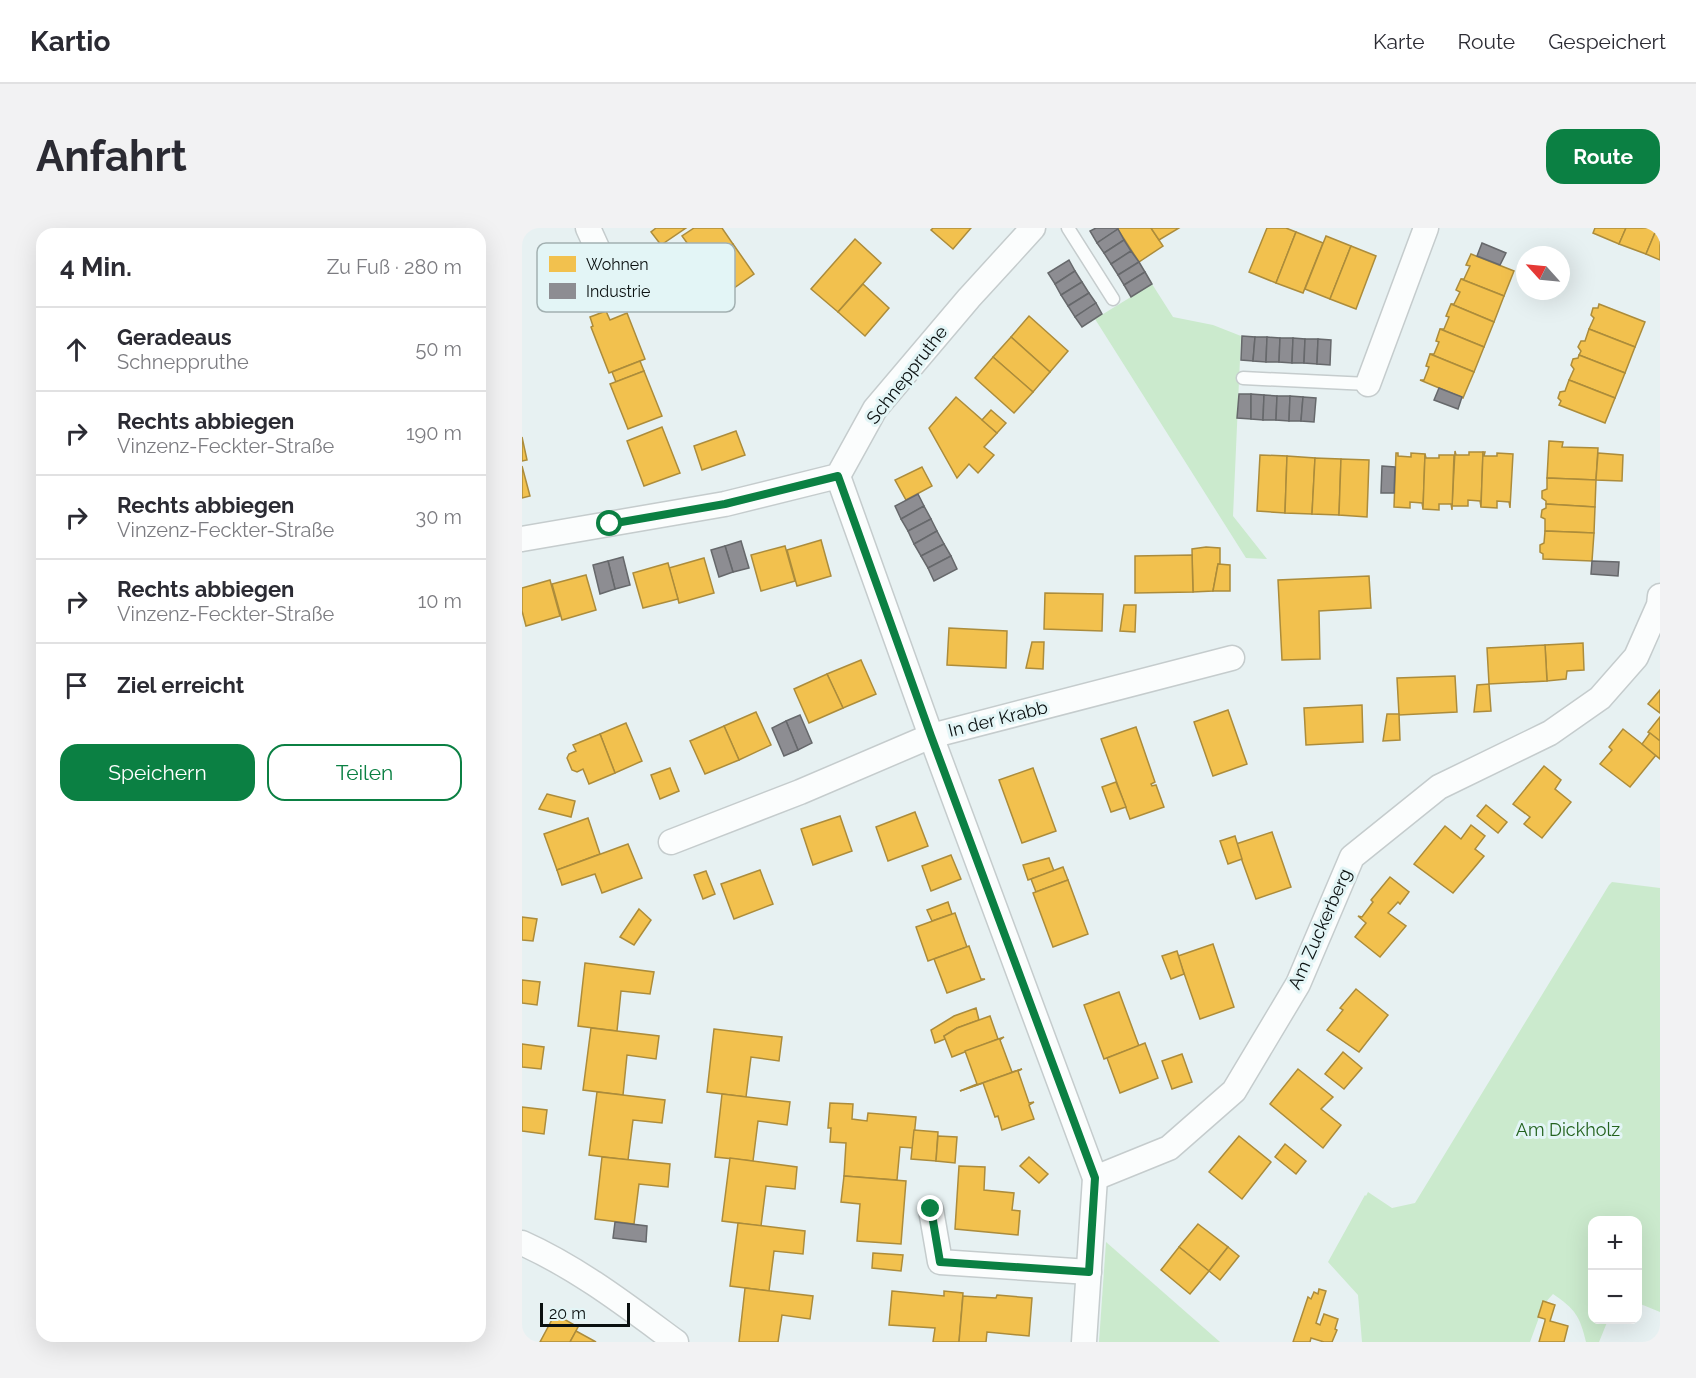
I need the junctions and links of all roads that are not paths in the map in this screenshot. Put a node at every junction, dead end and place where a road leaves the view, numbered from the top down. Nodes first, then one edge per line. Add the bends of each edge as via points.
1 (588, 228) edge
2 (1033, 228) edge
3 (1068, 228) edge
4 (1426, 228) edge
5 (595, 243) edge
6 (1113, 299) dead end
7 (1243, 378) dead end
8 (1368, 384) joint
9 (838, 476) junction
10 (522, 539) edge
11 (1660, 596) edge
12 (1232, 658) dead end
13 (931, 736) junction
14 (671, 842) dead end
15 (1095, 1178) junction
16 (931, 1209) dead end
17 (522, 1243) edge
18 (1089, 1272) junction
19 (676, 1342) edge
20 (1084, 1342) edge

1 - 5 street
2 - 9 street, Schneppruthe via 875,409
3 - 6 lane
4 - 8 street
7 - 8 lane
9 - 10 street via 725,504
9 - 13 street
11 - 15 street, Am Zuckerberg via 1636,657 1600,698 1550,733 1439,787 1352,857 1298,984 1234,1091 1169,1148
12 - 13 street, In der Krabb
13 - 14 street, In der Krabb
13 - 15 street
15 - 18 street
16 - 18 street via 940,1262
17 - 19 street via 621,1300
18 - 20 street

